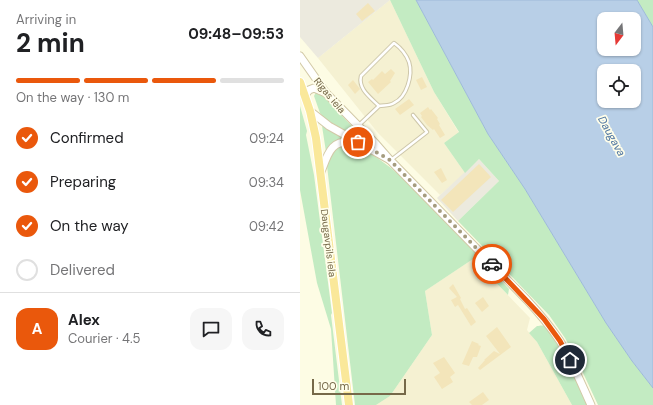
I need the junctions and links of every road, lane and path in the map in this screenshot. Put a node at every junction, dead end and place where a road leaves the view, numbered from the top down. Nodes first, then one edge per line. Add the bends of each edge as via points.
1 (300, 56) edge
2 (300, 82) edge
3 (326, 93) junction
4 (305, 95) junction
5 (379, 106) junction
6 (310, 112) junction
7 (413, 115) dead end
8 (357, 126) junction
9 (358, 142) junction
10 (390, 160) junction
11 (321, 172) junction
12 (349, 405) edge
13 (591, 405) edge

1 - 3 main road, Rīgas iela
2 - 4 highway, Daugavpils iela
3 - 4 main road via 314,88
3 - 8 main road, Rīgas iela
4 - 6 highway, Daugavpils iela
5 - 5 lane via 396,102 404,94 409,82 409,62 394,43 360,76 362,88
5 - 8 lane
6 - 9 main road
6 - 11 highway, Daugavpils iela
7 - 10 lane via 427,132
8 - 10 main road, Rīgas iela
9 - 10 main road
9 - 11 main road via 345,141 334,146 328,153
10 - 13 main road, Rīgas iela via 544,319 560,341
11 - 12 highway, Daugavpils iela

